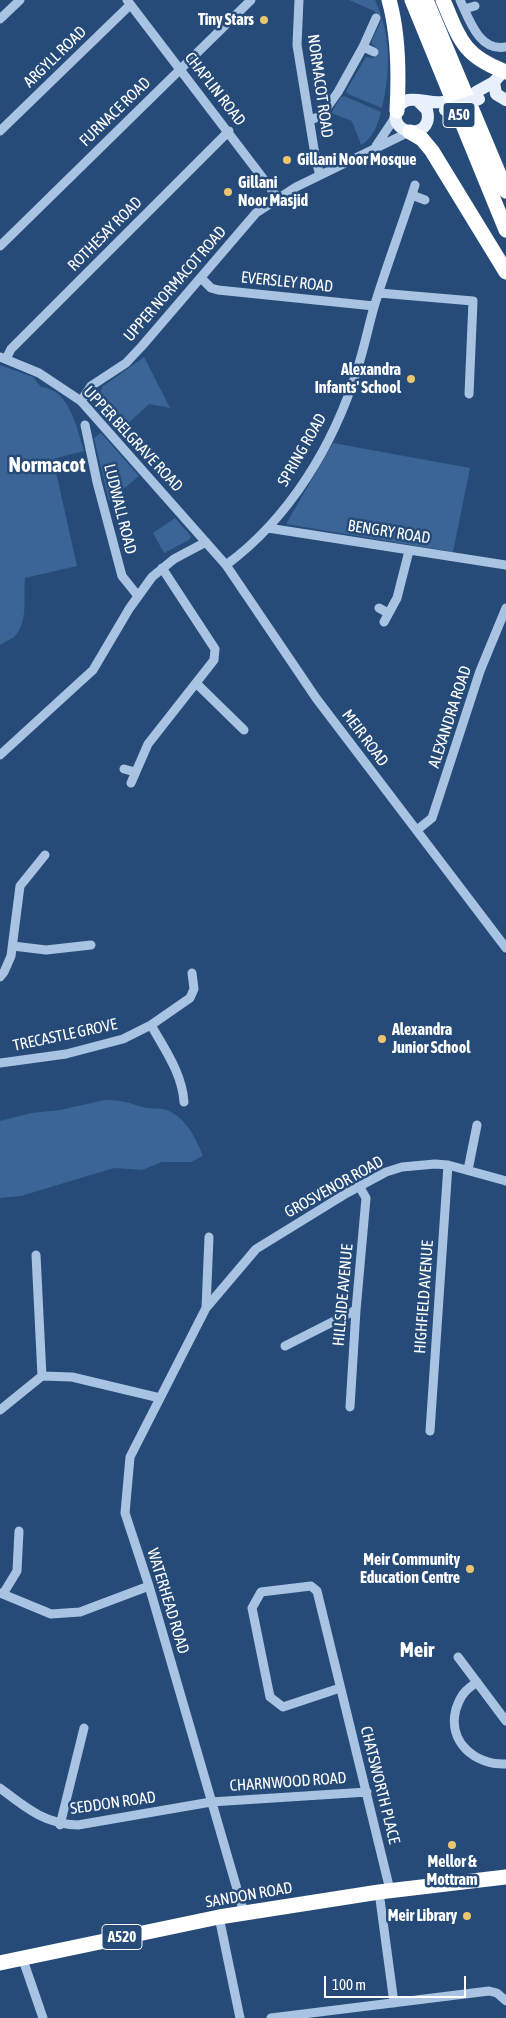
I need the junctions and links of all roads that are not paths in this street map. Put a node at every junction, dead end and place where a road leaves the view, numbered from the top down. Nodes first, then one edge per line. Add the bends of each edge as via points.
1 (20, 0) edge
2 (251, 0) edge
3 (299, 0) edge
4 (388, 0) edge
5 (412, 0) edge
6 (426, 0) edge
7 (443, 0) edge
8 (460, 0) edge
9 (129, 2) edge
10 (475, 6) dead end
11 (464, 9) junction
12 (376, 18) dead end
13 (0, 19) edge
14 (364, 47) junction
15 (506, 47) edge
16 (374, 52) dead end
17 (180, 70) junction
18 (502, 75) edge
19 (478, 96) junction
20 (504, 100) edge
21 (418, 101) junction
22 (444, 106) junction
23 (396, 114) junction
24 (310, 120) junction
25 (414, 130) junction
26 (0, 131) edge
27 (229, 131) junction
28 (374, 148) junction
29 (320, 175) junction
30 (415, 185) dead end
31 (506, 191) edge
32 (412, 195) junction
33 (278, 198) junction
34 (425, 200) dead end
35 (506, 230) edge
36 (0, 246) edge
37 (506, 272) edge
38 (201, 278) junction
39 (380, 293) junction
40 (374, 306) junction
41 (3, 358) edge
42 (469, 394) dead end
43 (81, 401) junction
44 (85, 425) dead end
45 (268, 528) junction
46 (206, 542) junction
47 (409, 551) junction
48 (226, 564) junction
49 (506, 565) edge
50 (162, 568) junction
51 (138, 596) junction
52 (379, 608) dead end
53 (506, 608) edge
54 (388, 613) junction
55 (384, 622) dead end
56 (196, 683) junction
57 (231, 718) junction
58 (224, 726) dead end
59 (244, 730) dead end
60 (0, 755) edge
61 (124, 769) dead end
62 (134, 772) junction
63 (131, 783) dead end
64 (417, 830) junction
65 (45, 855) dead end
66 (92, 945) dead end
67 (13, 946) junction
68 (506, 948) edge
69 (192, 973) dead end
70 (0, 977) edge
71 (151, 1025) junction
72 (0, 1063) edge
73 (184, 1102) dead end
74 (477, 1125) dead end
75 (448, 1165) junction
76 (468, 1170) junction
77 (506, 1182) edge
78 (359, 1186) junction
79 (209, 1237) dead end
80 (36, 1255) dead end
81 (206, 1308) junction
82 (356, 1310) junction
83 (285, 1346) dead end
84 (42, 1376) junction
85 (160, 1398) junction
86 (350, 1407) dead end
87 (0, 1410) edge
88 (430, 1431) dead end
89 (19, 1531) dead end
90 (149, 1586) junction
91 (2, 1593) edge
92 (458, 1657) dead end
93 (477, 1682) junction
94 (340, 1688) junction
95 (506, 1721) edge
96 (84, 1728) dead end
97 (506, 1764) edge
98 (0, 1788) edge
99 (366, 1792) junction
100 (211, 1802) junction
101 (60, 1825) junction
102 (506, 1877) edge
103 (384, 1891) junction
104 (244, 1913) junction
105 (219, 1917) junction
106 (22, 1957) junction
107 (0, 1963) edge
108 (506, 2001) edge
109 (394, 2003) junction
110 (318, 2015) edge
111 (43, 2018) edge
112 (240, 2018) edge
113 (270, 2018) edge

1 - 13 street
2 - 17 street, FURNACE ROAD
3 - 24 street, NORMACOT ROAD via 297,45
4 - 23 highway via 398,64
5 - 35 highway, A50
6 - 31 highway, A50
7 - 18 highway via 465,48
8 - 11 street
9 - 17 street, CHAPLIN ROAD
9 - 26 street, ARGYLL ROAD
10 - 11 street
11 - 15 street via 481,38 494,47
12 - 14 street
14 - 16 street
14 - 24 street via 322,116
17 - 27 street, CHAPLIN ROAD
17 - 36 street, FURNACE ROAD
18 - 19 main road
18 - 20 main road via 495,91
19 - 20 main road
19 - 22 main road, bridge
21 - 22 main road
21 - 23 main road via 404,102
21 - 25 main road via 428,112 427,122
22 - 25 main road
23 - 25 main road via 400,126
23 - 28 street, UPPER NORMACOT ROAD
24 - 29 street, NORMACOT ROAD
25 - 28 street, UPPER NORMACOT ROAD
25 - 37 highway via 432,151
27 - 33 street, CHAPLIN ROAD
27 - 41 street, ROTHESAY ROAD
28 - 29 street, UPPER NORMACOT ROAD
29 - 33 street, UPPER NORMACOT ROAD
30 - 32 street, SPRING ROAD
32 - 34 street
32 - 39 street, SPRING ROAD
33 - 38 street, UPPER NORMACOT ROAD via 249,220
38 - 40 street, EVERSLEY ROAD via 218,290
38 - 43 street, UPPER NORMACOT ROAD via 137,352 91,386
39 - 40 street, SPRING ROAD
39 - 42 street via 473,300
40 - 45 street, SPRING ROAD via 358,368 340,414 309,475
41 - 43 street, UPPER BELGRAVE ROAD via 39,373
43 - 46 street, UPPER BELGRAVE ROAD
44 - 51 street, LUDWALL ROAD via 122,576
45 - 47 street, BENGRY ROAD
45 - 48 street, SPRING ROAD via 248,549
46 - 48 street, MEIR ROAD
46 - 50 street
47 - 49 street, BENGRY ROAD
47 - 54 street via 397,598
48 - 64 street, MEIR ROAD via 316,698
50 - 51 street
50 - 56 street via 215,648 214,660
51 - 60 street via 93,670
52 - 54 street
53 - 64 street, ALEXANDRA ROAD via 480,671 432,818
54 - 55 street
56 - 57 street
56 - 62 street via 148,744
57 - 58 street
57 - 59 street
61 - 62 street
62 - 63 street
64 - 68 street, MEIR ROAD
65 - 67 street via 20,886
66 - 67 street via 46,950
67 - 70 street
69 - 71 street, TRECASTLE GROVE via 194,989 190,998
71 - 72 street, TRECASTLE GROVE via 123,1039 66,1054
71 - 73 street via 178,1073
74 - 76 street
75 - 76 street, GROSVENOR ROAD
75 - 78 street, GROSVENOR ROAD via 402,1167
75 - 88 street, HIGHFIELD AVENUE
76 - 77 street, GROSVENOR ROAD
78 - 81 street, GROSVENOR ROAD via 256,1249
78 - 82 street, HILLSIDE AVENUE via 366,1198
79 - 81 street
80 - 84 street
81 - 85 street, WATERHEAD ROAD
82 - 83 street
82 - 86 street, HILLSIDE AVENUE
84 - 85 street via 72,1377
84 - 87 street
85 - 90 street, WATERHEAD ROAD via 130,1457 125,1512
89 - 91 street via 17,1571
90 - 91 street via 80,1612 51,1614
90 - 100 street, WATERHEAD ROAD
92 - 93 street
93 - 95 street
93 - 97 street via 464,1692 458,1702 456,1736 475,1757
94 - 94 street, CHATSWORTH PLACE via 317,1592 311,1586 261,1592 252,1608 270,1697 283,1707
94 - 99 street, CHATSWORTH PLACE
96 - 101 street
98 - 101 street, SEDDON ROAD via 30,1811
99 - 100 street, CHARNWOOD ROAD
99 - 103 street, CHATSWORTH PLACE
100 - 101 street, SEDDON ROAD via 78,1825
100 - 104 street, WATERHEAD ROAD
102 - 103 highway, SANDON ROAD / A520
103 - 104 highway, SANDON ROAD / A520
103 - 109 street, CHATSWORTH PLACE
104 - 105 highway, SANDON ROAD / A520
105 - 106 highway, SANDON ROAD / A520
105 - 112 street
106 - 107 highway, SANDON ROAD / A520
106 - 111 street
108 - 109 street via 489,1991
109 - 110 street
110 - 113 street

